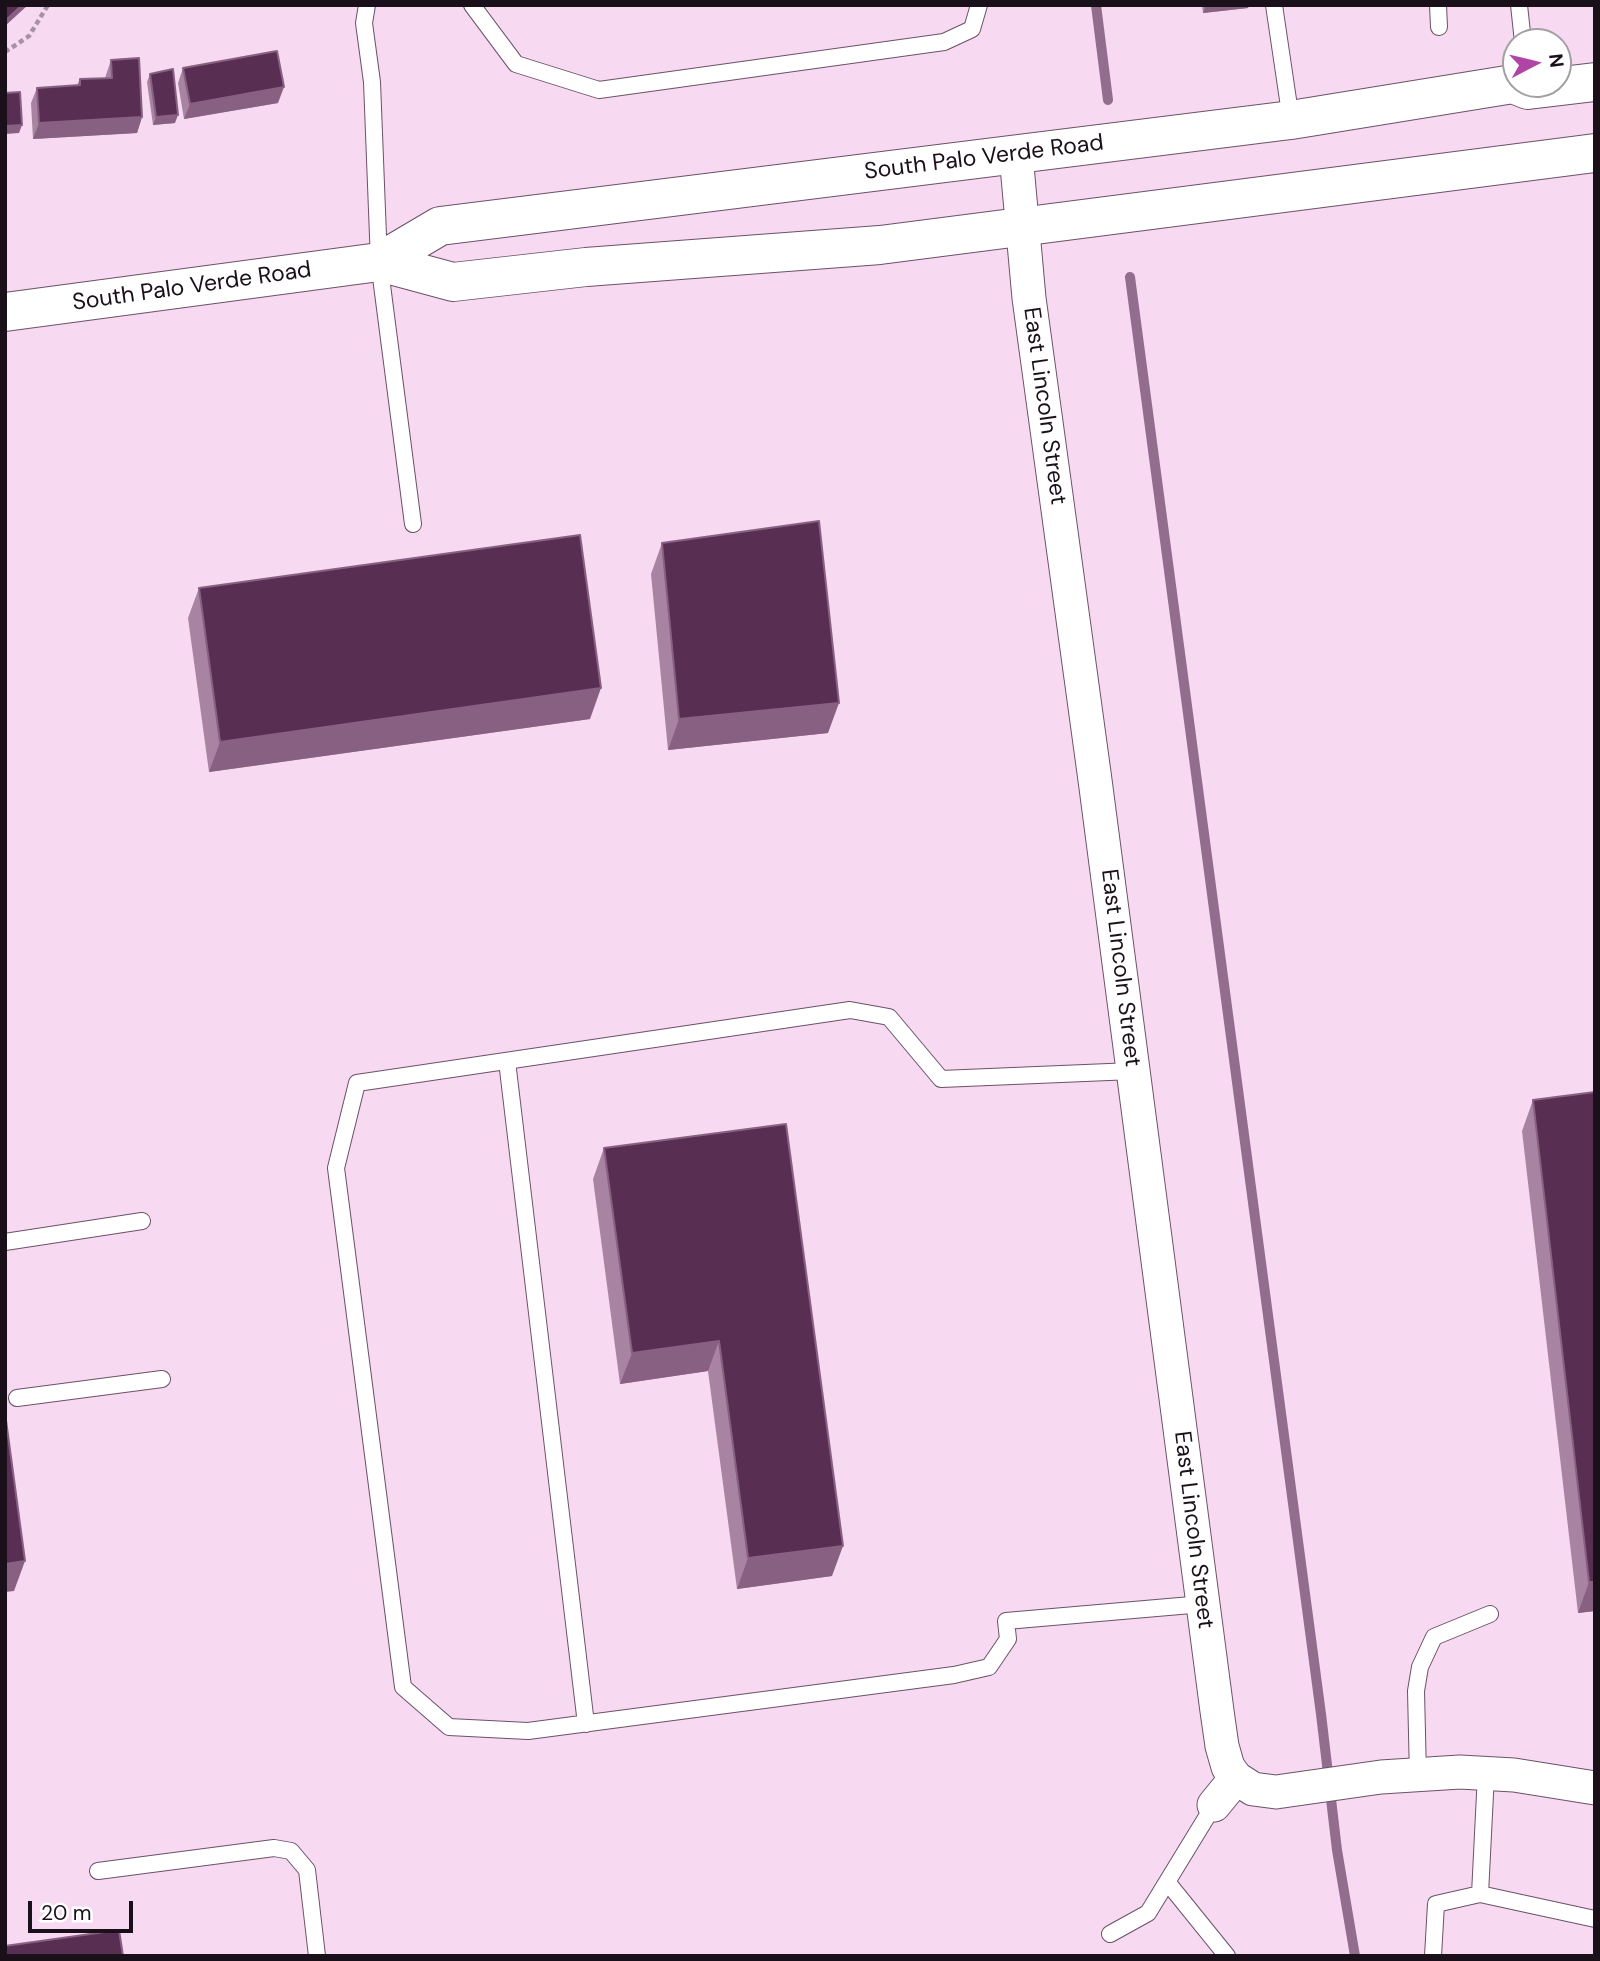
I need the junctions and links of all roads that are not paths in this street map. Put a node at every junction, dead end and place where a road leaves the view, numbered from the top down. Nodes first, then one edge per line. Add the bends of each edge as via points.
1 (367, 5) edge
2 (472, 5) edge
3 (979, 5) edge
4 (1274, 5) edge
5 (1438, 5) edge
6 (1519, 5) edge
7 (1439, 27) dead end
8 (1521, 28) edge
9 (1595, 82) edge
10 (1572, 84) edge
11 (1502, 85) edge
12 (1291, 120) junction
13 (1595, 153) edge
14 (1016, 155) junction
15 (1023, 225) junction
16 (379, 262) junction
17 (5, 312) edge
18 (414, 524) dead end
19 (508, 1061) junction
20 (1133, 1071) junction
21 (142, 1221) dead end
22 (5, 1241) edge
23 (162, 1379) dead end
24 (17, 1398) dead end
25 (1203, 1604) junction
26 (1490, 1614) dead end
27 (586, 1724) junction
28 (1486, 1774) junction
29 (1418, 1776) junction
30 (1236, 1778) junction
31 (1595, 1788) edge
32 (1214, 1805) joint
33 (98, 1871) dead end
34 (1168, 1882) junction
35 (1480, 1894) junction
36 (1595, 1919) edge
37 (1110, 1934) dead end
38 (317, 1956) edge
39 (1227, 1956) edge
40 (1433, 1956) edge

1 - 16 lane via 364,23 372,82
2 - 3 lane via 516,64 600,90 944,42 972,29
4 - 12 lane
5 - 7 lane
6 - 8 lane
9 - 10 main road, South Palo Verde Road
11 - 12 main road, South Palo Verde Road
12 - 14 main road, South Palo Verde Road
13 - 15 main road, South Palo Verde Road
14 - 15 street, East Lincoln Street
14 - 16 main road, South Palo Verde Road via 440,226
15 - 16 main road, South Palo Verde Road via 880,245 453,282
15 - 20 street, East Lincoln Street via 1030,312
16 - 17 main road, South Palo Verde Road
16 - 18 lane
19 - 20 lane via 850,1010 889,1017 941,1079
19 - 27 lane
19 - 27 lane via 356,1083 336,1168 403,1687 449,1727 528,1731
20 - 25 street, East Lincoln Street
21 - 22 lane
23 - 24 lane
25 - 27 lane via 1006,1621 1008,1639 989,1667 954,1675
25 - 30 street, East Lincoln Street via 1222,1746
26 - 29 lane via 1434,1637 1420,1667 1416,1691
28 - 29 street
28 - 31 street
28 - 35 lane
29 - 30 street via 1276,1792 1253,1789
30 - 32 street
32 - 34 lane
33 - 38 lane via 274,1848 291,1851 307,1870
34 - 37 lane via 1148,1913
34 - 39 lane
35 - 36 lane
35 - 40 lane via 1436,1904

